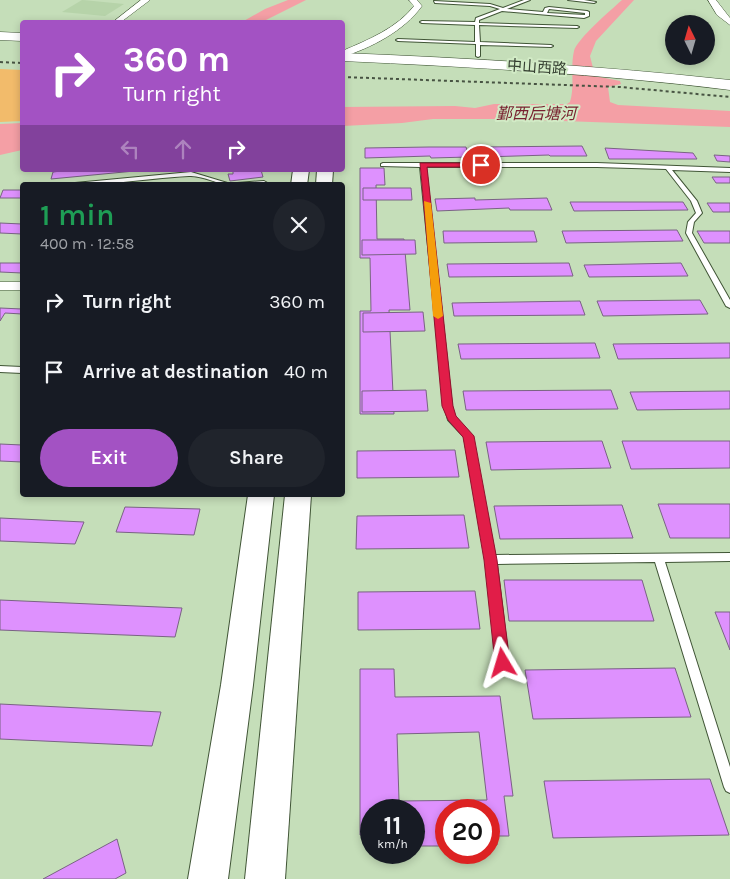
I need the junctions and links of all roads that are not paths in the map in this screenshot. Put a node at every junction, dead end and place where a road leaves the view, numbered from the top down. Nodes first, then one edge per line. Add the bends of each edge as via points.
1 (146, 0) edge
2 (413, 0) edge
3 (464, 0) edge
4 (528, 0) edge
5 (570, 0) edge
6 (712, 0) edge
7 (435, 2) dead end
8 (496, 2) dead end
9 (505, 2) dead end
10 (594, 2) dead end
11 (522, 3) junction
12 (502, 9) junction
13 (546, 14) junction
14 (120, 20) edge
15 (422, 22) dead end
16 (730, 23) edge
17 (476, 24) junction
18 (577, 27) dead end
19 (0, 36) edge
20 (20, 37) edge
21 (398, 40) dead end
22 (0, 43) edge
23 (20, 44) edge
24 (551, 46) dead end
25 (478, 49) junction
26 (345, 53) edge
27 (571, 66) junction
28 (628, 70) junction
29 (730, 78) edge
30 (730, 85) edge
31 (383, 165) dead end
32 (423, 165) junction
33 (668, 168) junction
34 (730, 170) edge
35 (107, 182) edge
36 (216, 182) edge
37 (0, 286) edge
38 (20, 286) edge
39 (0, 297) edge
40 (20, 298) edge
41 (730, 306) edge
42 (0, 369) edge
43 (20, 370) edge
44 (261, 497) edge
45 (298, 497) edge
46 (730, 557) edge
47 (659, 559) junction
48 (491, 560) junction
49 (503, 663) dead end
50 (730, 787) edge
51 (208, 879) edge
52 (265, 879) edge

1 - 14 street
2 - 26 street via 418,6 414,14
3 - 8 lane
4 - 11 lane
5 - 10 lane
6 - 16 street
7 - 12 lane via 490,5
9 - 11 lane
11 - 12 lane
12 - 13 lane
12 - 17 lane via 480,17
13 - 13 lane via 584,17 587,16 587,12 548,8
15 - 17 lane
17 - 18 lane
17 - 25 lane
19 - 20 main road
21 - 25 lane
22 - 23 main road
24 - 25 lane
25 - 26 main road, 中山西路
25 - 27 main road, 中山西路
26 - 27 main road, 中山西路
27 - 28 main road, 中山西路
28 - 29 main road, 中山西路
28 - 30 main road, 中山西路
31 - 32 lane
32 - 33 lane
32 - 48 lane via 448,406 452,418 468,436
33 - 34 lane
33 - 41 lane via 694,201 699,213 691,222 689,234
35 - 36 lane via 191,174 209,177
37 - 38 street
39 - 40 street
42 - 43 lane
44 - 51 street
45 - 52 street
46 - 47 lane
47 - 48 lane
47 - 50 lane
48 - 49 lane

